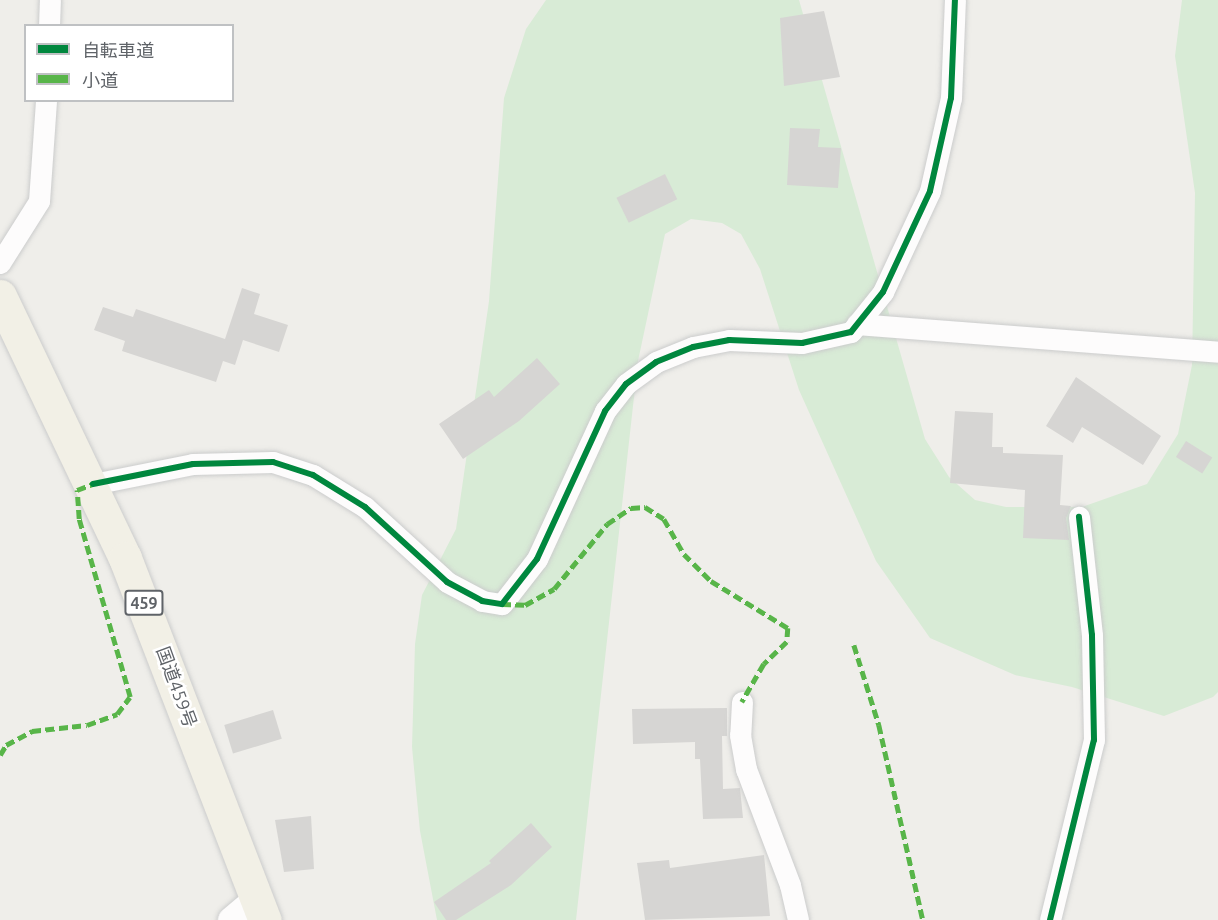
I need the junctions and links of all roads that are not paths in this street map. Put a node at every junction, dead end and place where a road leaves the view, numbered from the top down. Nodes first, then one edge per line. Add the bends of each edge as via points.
1 (50, 0) edge
2 (955, 0) edge
3 (49, 24) edge
4 (46, 102) edge
5 (0, 263) edge
6 (0, 296) edge
7 (857, 324) junction
8 (1218, 352) edge
9 (93, 484) junction
10 (1079, 517) dead end
11 (742, 702) dead end
12 (260, 910) edge
13 (231, 920) edge
14 (798, 920) edge
15 (1050, 920) edge

1 - 3 street
2 - 7 street via 951,98 930,191 883,292
4 - 5 street via 39,201
6 - 9 highway, 国道459号 / 459
7 - 8 street
7 - 9 street via 851,333 802,343 729,340 693,347 657,362 626,384 605,411 537,559 502,604 482,601 447,582 365,507 313,474 273,462 193,464
9 - 12 highway, 国道459号 / 459 via 160,641
10 - 15 street via 1092,635 1094,740
11 - 14 street via 740,735 746,769 790,885
12 - 13 street

